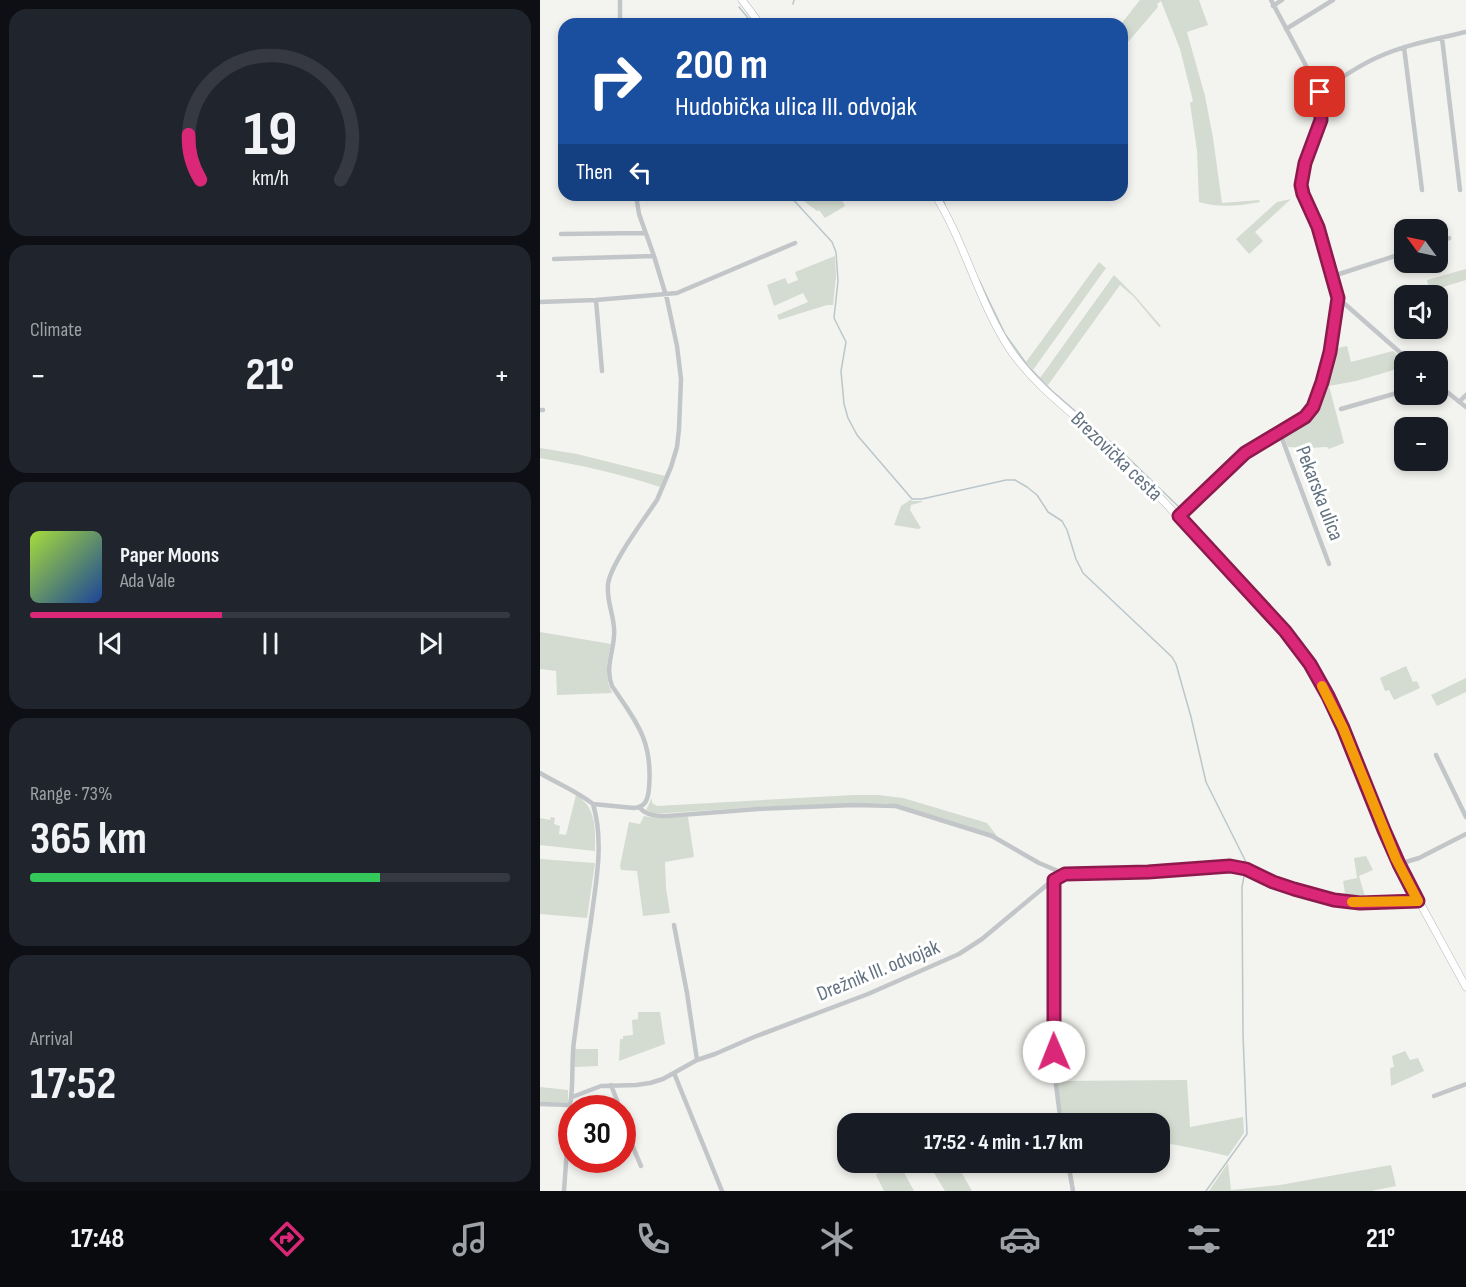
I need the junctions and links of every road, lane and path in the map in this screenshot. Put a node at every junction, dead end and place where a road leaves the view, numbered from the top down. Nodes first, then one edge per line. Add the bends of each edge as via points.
1 (620, 0) edge
2 (742, 0) edge
3 (1282, 0) edge
4 (1333, 0) edge
5 (1272, 3) edge
6 (620, 18) edge
7 (756, 18) edge
8 (1286, 29) junction
9 (1466, 32) edge
10 (1442, 38) junction
11 (1404, 48) junction
12 (1320, 92) junction
13 (1422, 190) dead end
14 (1460, 190) dead end
15 (637, 201) edge
16 (938, 201) edge
17 (645, 233) junction
18 (561, 234) dead end
19 (795, 243) dead end
20 (654, 256) junction
21 (1394, 256) edge
22 (554, 259) dead end
23 (1333, 276) junction
24 (665, 295) junction
25 (1338, 298) junction
26 (596, 300) junction
27 (540, 302) edge
28 (1399, 351) edge
29 (602, 371) dead end
30 (1448, 393) edge
31 (1394, 394) edge
32 (1466, 395) edge
33 (1459, 402) junction
34 (1466, 407) edge
35 (1341, 409) dead end
36 (1280, 433) junction
37 (1179, 516) junction
38 (1329, 564) dead end
39 (1436, 755) dead end
40 (540, 773) edge
41 (593, 804) junction
42 (640, 808) junction
43 (1466, 817) edge
44 (1466, 834) edge
45 (1399, 864) junction
46 (1065, 874) junction
47 (1054, 880) junction
48 (1418, 901) junction
49 (674, 925) dead end
50 (1466, 987) edge
51 (697, 1060) junction
52 (674, 1073) junction
53 (1466, 1084) edge
54 (611, 1085) junction
55 (572, 1095) edge
56 (577, 1095) edge
57 (615, 1095) edge
58 (1434, 1096) dead end
59 (540, 1104) edge
60 (558, 1105) edge
61 (1060, 1113) edge
62 (636, 1154) edge
63 (641, 1166) dead end
64 (565, 1173) edge
65 (1070, 1173) edge
66 (564, 1191) edge
67 (722, 1191) edge
68 (1073, 1191) edge

1 - 6 street
2 - 7 main road
3 - 5 street
4 - 8 street
5 - 8 street
8 - 12 street
9 - 10 street
10 - 11 street
10 - 14 street
11 - 12 street via 1370,61
11 - 13 street
12 - 23 street via 1321,120 1305,163 1302,189
15 - 17 street
16 - 37 main road, Brezovička cesta via 989,312 1017,359 1042,387 1105,440
17 - 18 street
17 - 20 street
19 - 24 street
20 - 22 street
20 - 24 street
21 - 23 street
23 - 25 street
24 - 26 street
24 - 42 street via 681,368 677,447 657,500 612,570 608,584 615,633 609,680 640,730 649,759 648,794
25 - 28 street
25 - 36 street, Pekarska ulica via 1330,352 1313,407
26 - 27 street
26 - 29 street
30 - 33 street
31 - 35 street
32 - 33 street
33 - 34 street
36 - 37 street, Pekarska ulica via 1245,453
36 - 38 street, Pekarska ulica
37 - 45 main road, Brezovička cesta via 1285,631 1310,664 1343,728
39 - 43 street
40 - 41 street
41 - 42 street
41 - 55 street via 598,862 573,1045
42 - 46 street via 653,816 668,816 758,809 896,806 992,836
44 - 45 street
45 - 48 main road, Brezovička cesta
46 - 47 street, Drežnik III. odvojak
46 - 48 street via 1230,866 1334,900
47 - 51 street, Drežnik III. odvojak via 959,954
47 - 61 street via 1054,1069
48 - 50 main road, Brezovička cesta
49 - 51 street
51 - 52 street, Drežnik III. odvojak
52 - 54 street, Drežnik III. odvojak via 650,1083
52 - 67 street
53 - 58 street
54 - 56 street, Drežnik III. odvojak
54 - 57 street
59 - 60 street
62 - 63 street
64 - 66 street
65 - 68 street

